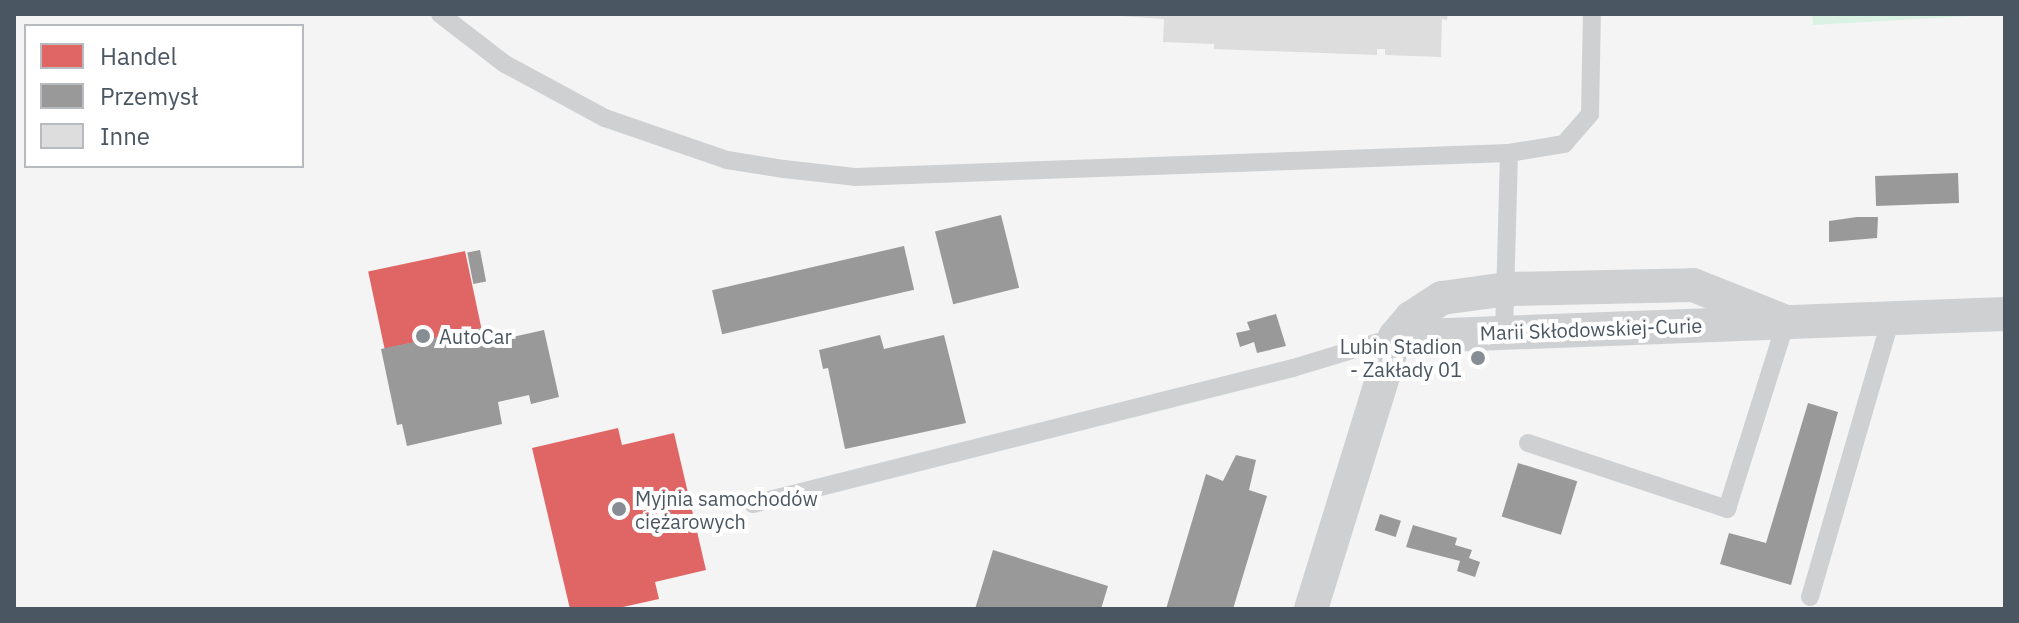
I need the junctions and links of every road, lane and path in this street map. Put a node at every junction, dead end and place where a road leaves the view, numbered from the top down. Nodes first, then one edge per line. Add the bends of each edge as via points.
1 (440, 14) edge
2 (1592, 14) edge
3 (1509, 153) junction
4 (1508, 289) junction
5 (2005, 314) edge
6 (1891, 319) junction
7 (1786, 322) junction
8 (1504, 333) junction
9 (1395, 337) junction
10 (1528, 443) dead end
11 (753, 504) dead end
12 (1810, 597) dead end
13 (1311, 609) edge

1 - 3 lane via 505,64 605,118 727,160 784,169 855,177
2 - 3 lane via 1590,114 1564,144
3 - 4 lane
4 - 7 street, Marii Skłodowskiej-Curie via 1693,285
4 - 8 lane
4 - 9 street, Marii Skłodowskiej-Curie via 1442,298 1411,318
5 - 6 street, Marii Skłodowskiej-Curie
6 - 7 street, Marii Skłodowskiej-Curie
6 - 12 lane
7 - 8 street, Marii Skłodowskiej-Curie
7 - 10 lane via 1727,509
8 - 9 street, Marii Skłodowskiej-Curie
9 - 11 lane via 1293,368
9 - 13 street, Marii Skłodowskiej-Curie

